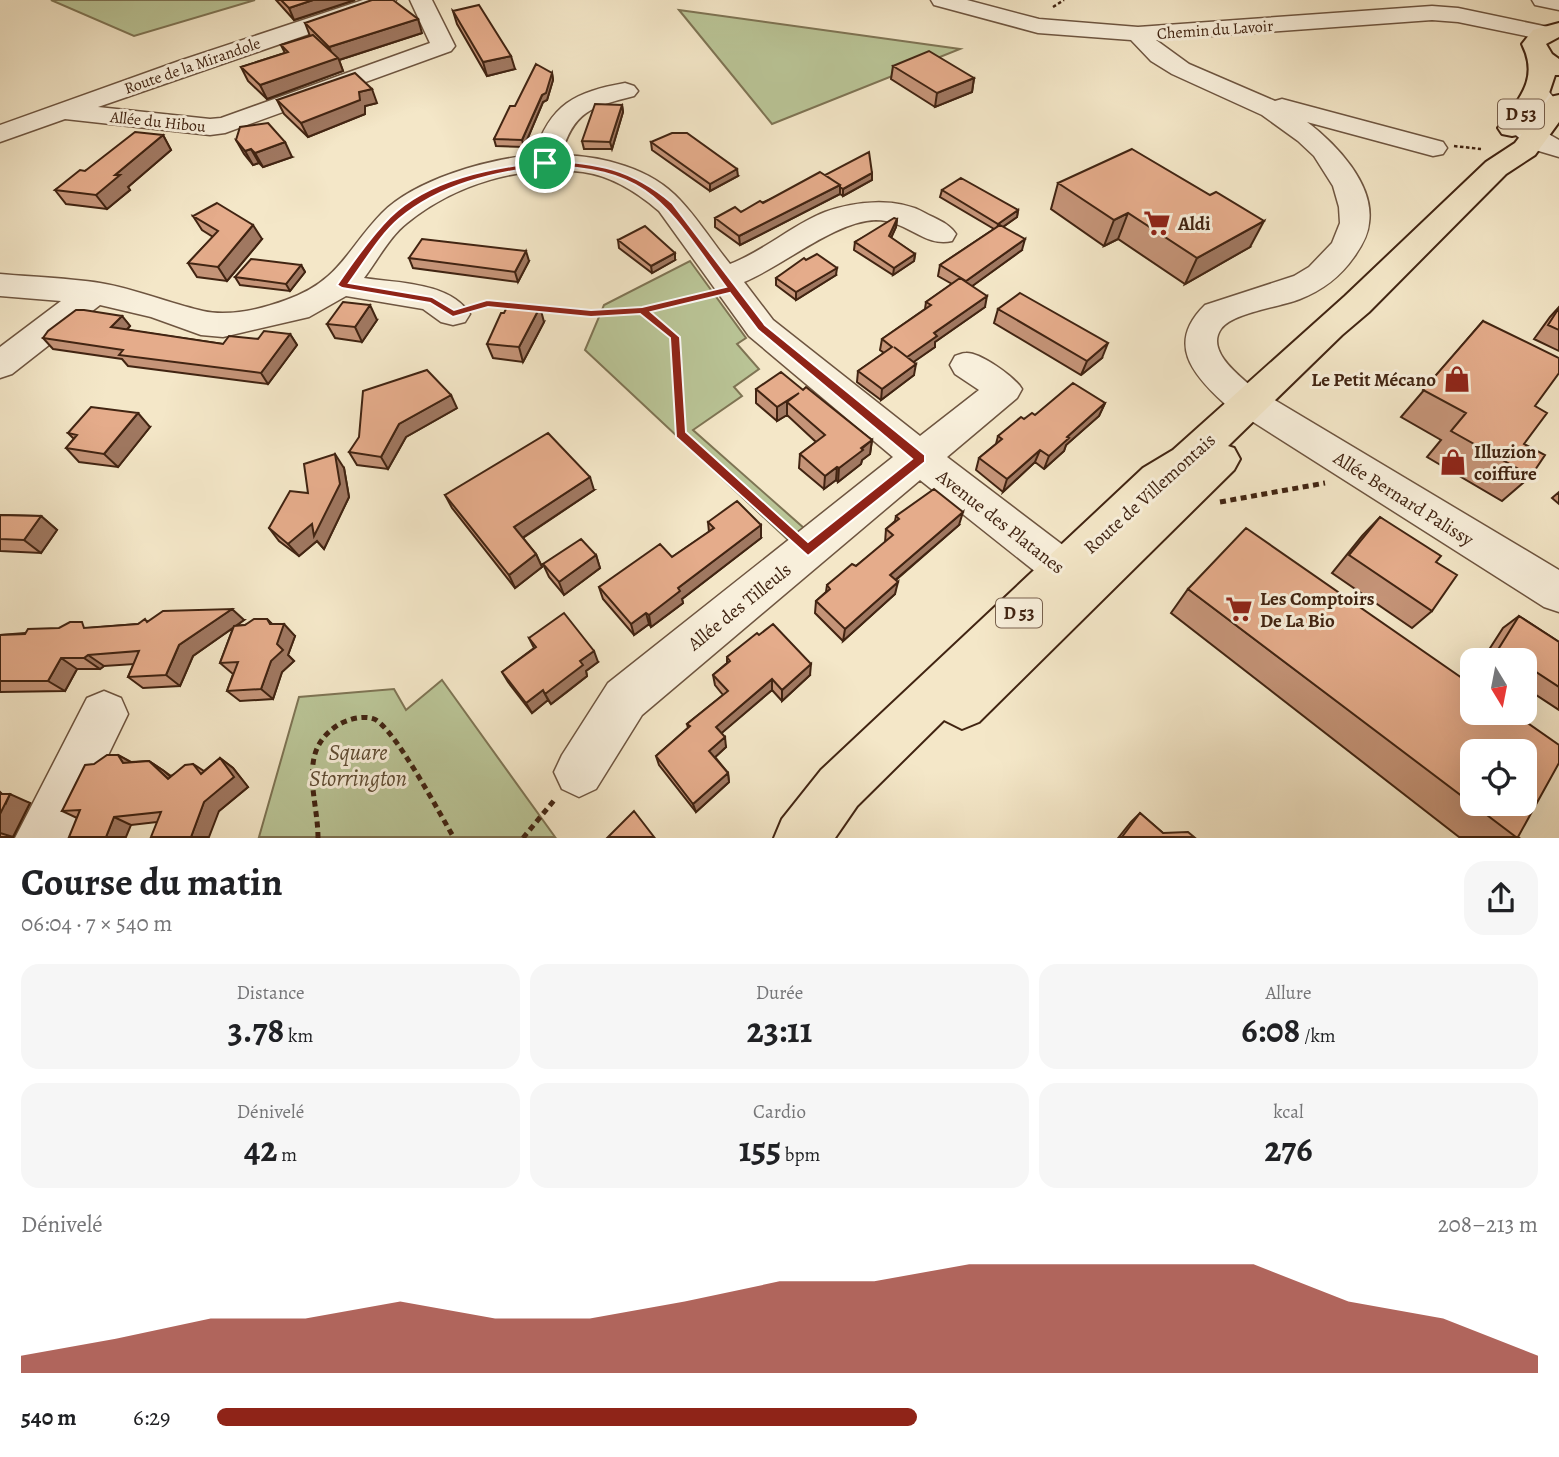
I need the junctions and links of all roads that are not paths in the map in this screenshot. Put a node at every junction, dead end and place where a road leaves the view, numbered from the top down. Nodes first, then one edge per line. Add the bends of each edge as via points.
1 (385, 0) edge
2 (421, 0) edge
3 (942, 0) edge
4 (1543, 0) edge
5 (1559, 3) edge
6 (1452, 8) edge
7 (1138, 34) junction
8 (1548, 47) edge
9 (1174, 67) junction
10 (1149, 81) dead end
11 (625, 91) dead end
12 (1250, 98) junction
13 (1548, 98) edge
14 (61, 111) junction
15 (1364, 130) junction
16 (0, 134) edge
17 (1312, 139) junction
18 (1532, 145) edge
19 (1433, 148) road end
20 (545, 163) junction
21 (941, 234) dead end
22 (728, 284) junction
23 (0, 285) edge
24 (342, 285) junction
25 (94, 293) junction
26 (453, 314) road end
27 (0, 365) edge
28 (967, 365) dead end
29 (1258, 407) junction
30 (920, 459) junction
31 (1075, 578) junction
32 (1559, 593) edge
33 (104, 714) dead end
34 (579, 772) road end
35 (41, 838) edge
36 (801, 838) edge
37 (815, 838) edge

1 - 14 street, Route de la Mirandole
2 - 14 street, Allée du Hibou via 443,46 225,125
3 - 7 street, Chemin du Lavoir via 1038,26
4 - 5 street
6 - 7 street, Chemin du Lavoir
6 - 8 street, Chemin du Lavoir
7 - 9 street
8 - 13 main road, D 53 via 1544,74
9 - 10 street
9 - 12 street
11 - 20 street via 573,106
12 - 15 street
12 - 17 street
13 - 18 main road, D 53
13 - 18 main road, D 53
14 - 16 street, Route de la Mirandole
15 - 17 street
15 - 19 street
17 - 29 street, Allée Bernard Palissy via 1351,195 1356,217 1345,247 1322,275 1297,289 1217,313 1201,332 1207,363 1224,383
18 - 29 main road, Route de Villemontais / D 53 via 1357,304 1341,330
20 - 22 street, Avenue des Platanes via 586,164 650,189 669,205
20 - 24 street, Avenue des Platanes via 496,170 433,191 394,218
21 - 22 street via 906,214 874,211 835,219
22 - 30 street, Avenue des Platanes via 761,328
23 - 25 street, Avenue des Platanes
24 - 25 street, Avenue des Platanes via 297,309 223,325
24 - 26 street via 432,300
25 - 27 street
28 - 30 street via 1004,389
29 - 31 main road, Route de Villemontais / D 53
29 - 32 street, Allée Bernard Palissy
30 - 31 street, Avenue des Platanes
30 - 34 street, Allée des Tilleuls via 625,699
31 - 36 main road, Route de Villemontais / D 53 via 839,788
31 - 37 main road, Route de Villemontais / D 53 via 869,794
33 - 35 street

